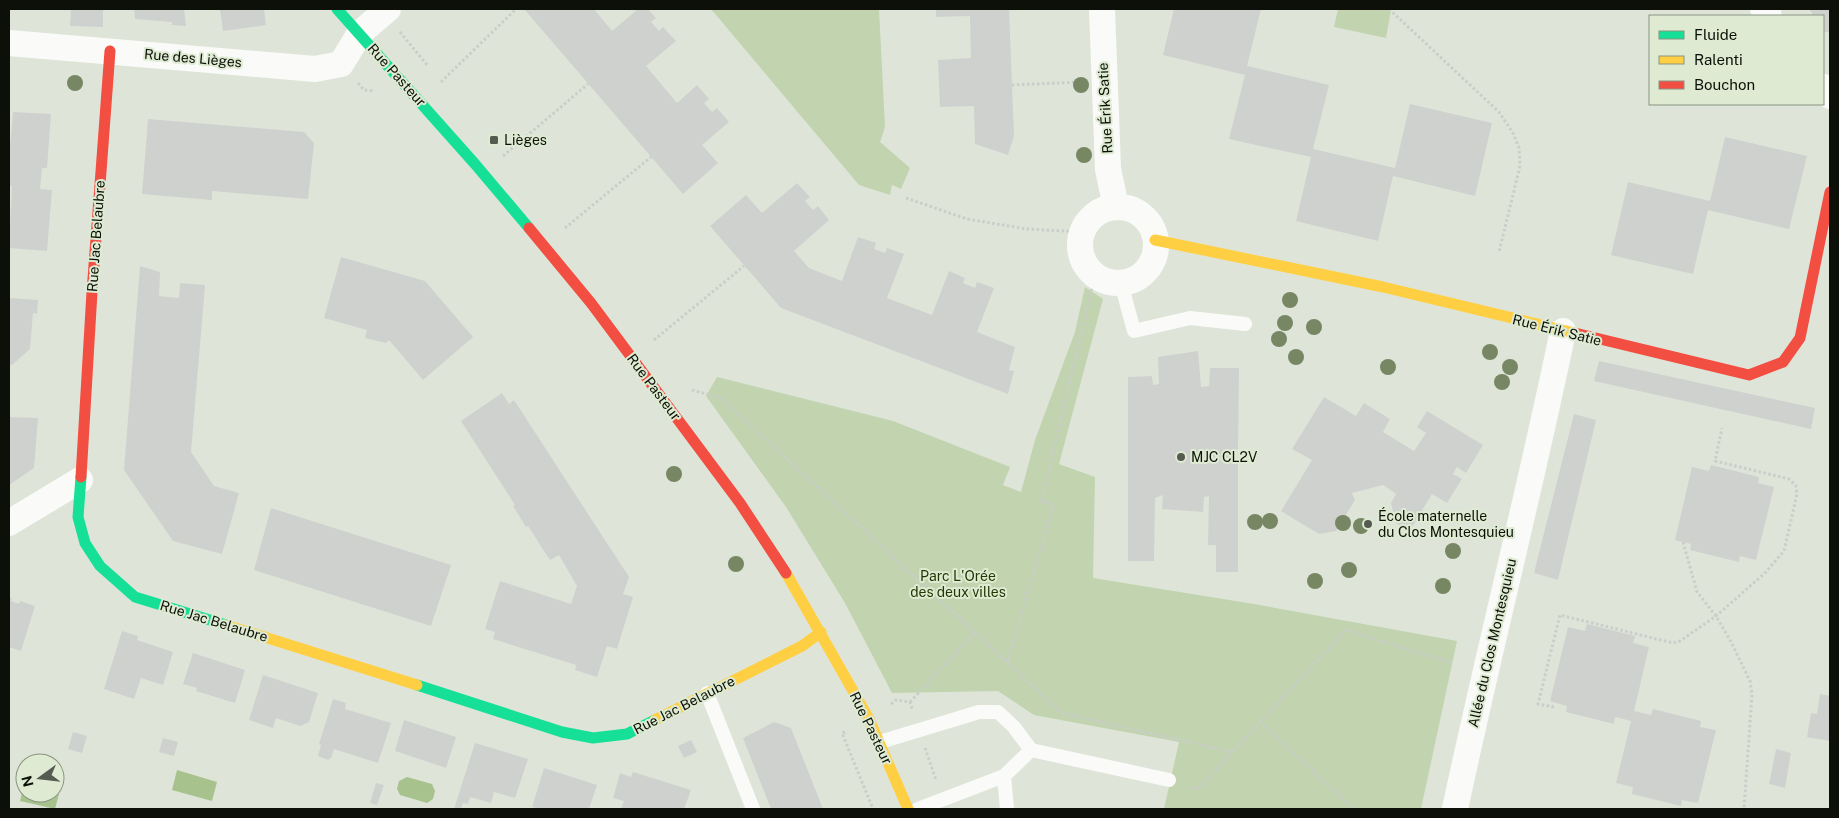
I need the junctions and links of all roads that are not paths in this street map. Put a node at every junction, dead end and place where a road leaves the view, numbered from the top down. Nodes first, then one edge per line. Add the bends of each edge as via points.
1 (337, 9) edge
2 (1102, 9) edge
3 (386, 11) edge
4 (360, 33) junction
5 (9, 43) edge
6 (110, 51) junction
7 (1830, 192) edge
8 (1116, 207) junction
9 (1155, 240) junction
10 (1121, 283) junction
11 (1245, 324) dead end
12 (1563, 331) junction
13 (80, 480) junction
14 (9, 523) edge
15 (821, 632) junction
16 (707, 693) junction
17 (880, 742) junction
18 (1030, 750) junction
19 (1004, 776) junction
20 (1169, 780) road end
21 (753, 809) edge
22 (908, 809) edge
23 (918, 809) edge
24 (1007, 809) edge
25 (1455, 809) edge

1 - 4 street, Rue Pasteur
2 - 8 street, Rue Érik Satie via 1108,169
3 - 4 street, Rue des Lièges
4 - 6 street, Rue des Lièges via 341,64 315,69
4 - 15 street, Rue Pasteur via 586,295 740,503
5 - 6 street, Rue des Lièges
6 - 13 street, Rue Jac Belaubre
7 - 12 street, Rue Érik Satie via 1800,338 1783,362 1749,375
8 - 9 street via 1137,212 1152,229
8 - 10 street via 1103,210 1092,218 1080,240 1081,254 1095,276
9 - 10 street via 1151,264 1133,280
9 - 12 street, Rue Érik Satie via 1383,287
10 - 11 lane via 1134,331 1190,318
12 - 25 street, Allée du Clos Montesquieu
13 - 14 street
13 - 16 street, Rue Jac Belaubre via 78,517 85,543 100,566 135,597 562,732 593,738 627,734
15 - 16 street, Rue Jac Belaubre via 802,646
15 - 17 street, Rue Pasteur
16 - 21 lane
17 - 18 lane via 979,712 998,712 1014,726
17 - 22 street, Rue Pasteur
18 - 19 lane
18 - 20 lane
19 - 23 lane
19 - 24 lane

